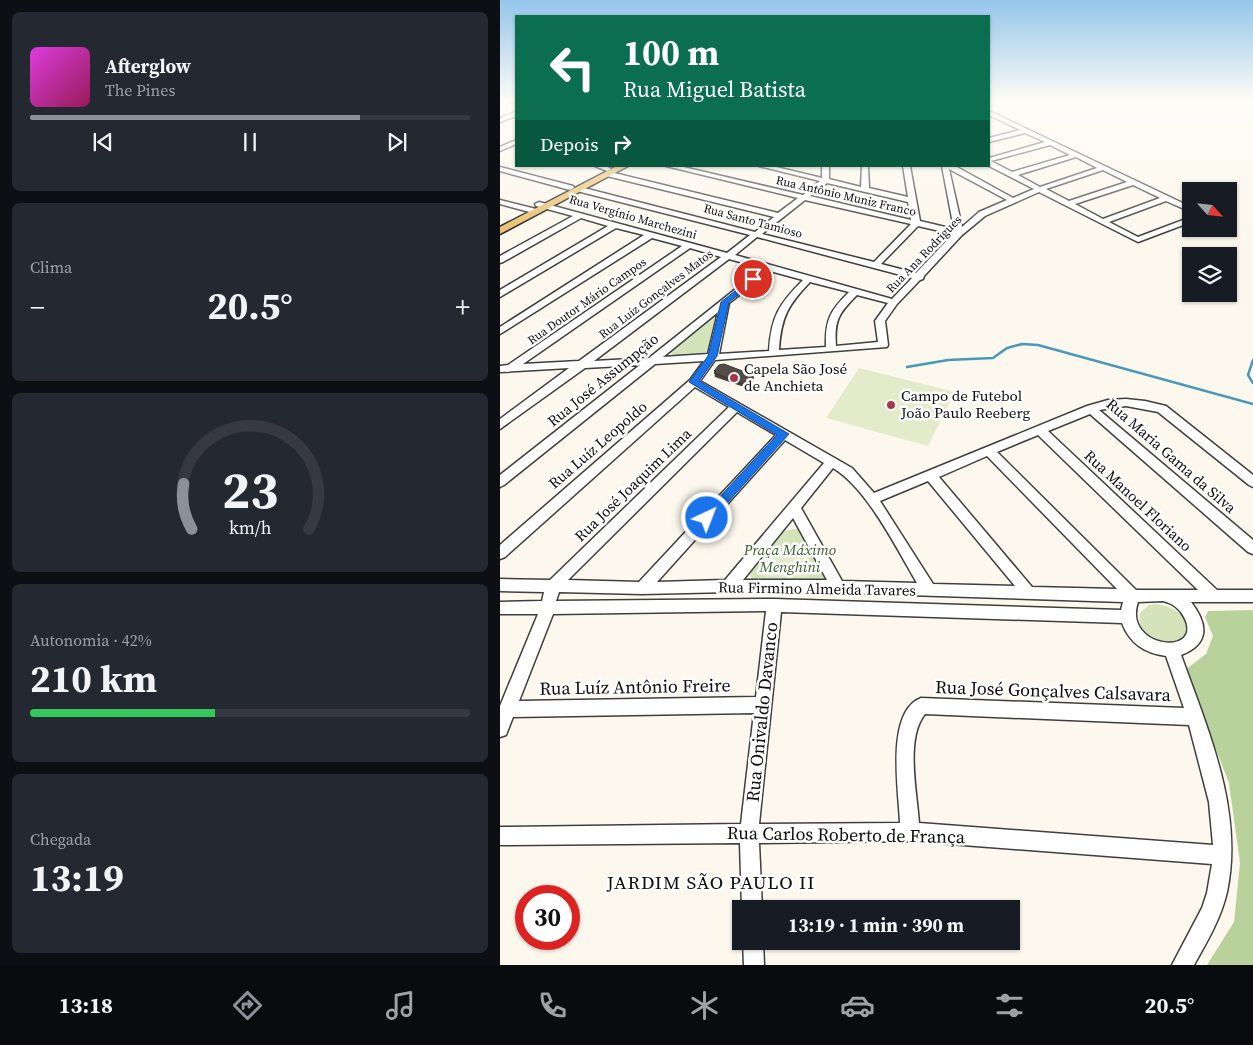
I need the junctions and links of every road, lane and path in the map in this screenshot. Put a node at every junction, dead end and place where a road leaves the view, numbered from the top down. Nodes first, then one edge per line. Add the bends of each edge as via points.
1 (512, 145) edge
2 (1042, 145) edge
3 (1054, 145) edge
4 (500, 149) edge
5 (1076, 155) junction
6 (990, 161) edge
7 (990, 162) edge
8 (673, 167) edge
9 (770, 167) edge
10 (826, 167) edge
11 (865, 167) edge
12 (906, 167) edge
13 (945, 167) edge
14 (951, 167) edge
15 (1102, 168) junction
16 (500, 169) edge
17 (607, 169) edge
18 (787, 169) edge
19 (1011, 175) junction
20 (825, 181) junction
21 (1134, 182) junction
22 (575, 188) junction
23 (1040, 189) junction
24 (865, 190) junction
25 (804, 198) junction
26 (1167, 198) junction
27 (910, 200) junction
28 (1012, 200) junction
29 (500, 202) edge
30 (1069, 204) junction
31 (1182, 206) edge
32 (538, 208) junction
33 (580, 215) junction
34 (780, 216) junction
35 (1104, 222) junction
36 (1182, 223) edge
37 (500, 224) edge
38 (916, 224) junction
39 (615, 225) junction
40 (500, 231) edge
41 (959, 233) junction
42 (650, 235) junction
43 (754, 235) junction
44 (688, 246) junction
45 (727, 257) junction
46 (500, 260) edge
47 (875, 266) junction
48 (768, 268) junction
49 (920, 277) junction
50 (808, 279) junction
51 (854, 292) junction
52 (500, 294) edge
53 (725, 302) junction
54 (894, 302) junction
55 (500, 331) edge
56 (831, 349) junction
57 (774, 354) junction
58 (713, 356) junction
59 (650, 361) junction
60 (582, 365) junction
61 (505, 369) edge
62 (500, 376) edge
63 (694, 382) junction
64 (736, 407) junction
65 (1091, 409) junction
66 (500, 425) edge
67 (1039, 430) junction
68 (784, 434) junction
69 (989, 451) junction
70 (832, 461) junction
71 (930, 475) junction
72 (500, 482) edge
73 (1253, 482) edge
74 (872, 499) junction
75 (794, 508) junction
76 (1253, 548) edge
77 (500, 553) edge
78 (500, 586) edge
79 (553, 586) junction
80 (729, 586) junction
81 (838, 587) junction
82 (642, 588) junction
83 (930, 591) junction
84 (1029, 593) junction
85 (1133, 596) junction
86 (1170, 596) junction
87 (1214, 596) junction
88 (1253, 596) edge
89 (774, 605) junction
90 (500, 608) edge
91 (547, 609) junction
92 (1127, 617) junction
93 (1172, 651) junction
94 (763, 705) junction
95 (507, 709) junction
96 (1194, 717) junction
97 (500, 728) edge
98 (749, 832) junction
99 (910, 832) junction
100 (500, 836) edge
101 (1221, 855) junction
102 (752, 900) edge
103 (753, 950) edge
104 (754, 965) edge
105 (1182, 965) edge

1 - 4 street
2 - 6 street
3 - 5 street
5 - 15 street
5 - 19 street
7 - 19 street
8 - 25 street, Rua Antônio Muniz Franco
9 - 18 street
10 - 20 street
11 - 24 street
12 - 27 street
13 - 41 street
14 - 28 street
15 - 21 street
15 - 23 street, Rua Ana Rodrigues
16 - 22 street, Rua Santo Tamioso
17 - 22 main road
17 - 34 street
18 - 20 street
19 - 23 street
20 - 24 street
20 - 25 street, Rua Luíz Gonçalves Matos
21 - 26 street
21 - 30 street
22 - 32 main road
22 - 43 street, Rua Santo Tamioso
23 - 28 street, Rua Ana Rodrigues
23 - 30 street
24 - 27 street
25 - 34 street, Rua Luíz Gonçalves Matos
25 - 38 street, Rua Antônio Muniz Franco
26 - 31 street
26 - 35 street
27 - 38 street
28 - 41 street, Rua Ana Rodrigues via 982,214
29 - 32 street, Rua Vergínio Marchezini
30 - 35 street
32 - 33 street, Rua Vergínio Marchezini
32 - 37 main road
32 - 40 main road
33 - 39 street, Rua Vergínio Marchezini
33 - 46 street
34 - 43 street, Rua Luíz Gonçalves Matos
35 - 36 street via 1138,240
38 - 41 street, Rua Antônio Muniz Franco
38 - 47 street
39 - 42 street, Rua Vergínio Marchezini
39 - 52 street
41 - 49 street, Rua Ana Rodrigues
42 - 44 street, Rua Vergínio Marchezini
42 - 55 street
43 - 45 street, Rua Luíz Gonçalves Matos
43 - 47 street, Rua Santo Tamioso
44 - 45 street, Rua Vergínio Marchezini
44 - 61 street, Rua Doutor Mário Campos
45 - 48 street, Rua Vergínio Marchezini
45 - 60 street, Rua Luíz Gonçalves Matos
47 - 49 street, Rua Santo Tamioso
48 - 50 street, Rua Vergínio Marchezini
48 - 53 street, Rua José Assumpção
49 - 54 street, Rua Ana Rodrigues
50 - 51 street, Rua Vergínio Marchezini
50 - 57 street via 782,306 775,323
51 - 54 street, Rua Vergínio Marchezini
51 - 56 street via 834,312 830,325
53 - 58 street
53 - 59 street, Rua José Assumpção
54 - 56 street, Rua Ana Rodrigues via 880,321 883,345
56 - 57 street
57 - 58 street
58 - 59 street
58 - 63 street, Rua Luíz Leopoldo
59 - 60 street
59 - 72 street, Rua José Assumpção
60 - 61 street
60 - 66 street, Rua Luíz Gonçalves Matos
61 - 62 street, Rua Doutor Mário Campos
63 - 64 street
63 - 77 street, Rua Luíz Leopoldo
64 - 68 street
64 - 79 street, Rua José Joaquim Lima
65 - 67 street
65 - 73 street via 1123,403 1162,409
65 - 76 street, Rua Maria Gama da Silva
67 - 69 street
67 - 87 street, Rua Manoel Floriano
68 - 70 street
68 - 82 street
69 - 71 street
69 - 85 street
70 - 74 street via 848,471
70 - 75 street
71 - 74 street
71 - 84 street
74 - 83 street
75 - 80 street
75 - 81 street
78 - 79 street, Rua Firmino Almeida Tavares
79 - 82 street, Rua Firmino Almeida Tavares
79 - 91 street
80 - 81 street, Rua Firmino Almeida Tavares
80 - 82 street, Rua Firmino Almeida Tavares
81 - 83 street, Rua Firmino Almeida Tavares
83 - 84 street, Rua Firmino Almeida Tavares
84 - 85 street, Rua Firmino Almeida Tavares
85 - 86 street, Rua Firmino Almeida Tavares
85 - 92 street
86 - 87 street, Rua Firmino Almeida Tavares
86 - 93 street via 1188,610 1196,628 1190,644
87 - 88 street, Rua Firmino Almeida Tavares
89 - 91 street, Rua Firmino Almeida Tavares
89 - 92 street, Rua Firmino Almeida Tavares
89 - 94 street, Rua Onivaldo Davanco
90 - 91 street, Rua Firmino Almeida Tavares
91 - 95 street
92 - 93 street via 1130,627 1143,641 1161,650
93 - 96 street
94 - 95 street, Rua Luíz Antônio Freire
94 - 98 street, Rua Onivaldo Davanco
95 - 97 street
96 - 99 street, Rua José Gonçalves Calsavara via 921,706 911,718 905,743
96 - 101 street via 1218,798
98 - 99 street, Rua Carlos Roberto de França
98 - 100 street, Rua Carlos Roberto de França
98 - 102 street, Rua Onivaldo Davanco
99 - 101 street, Rua Carlos Roberto de França
101 - 105 street via 1218,892
103 - 104 street

